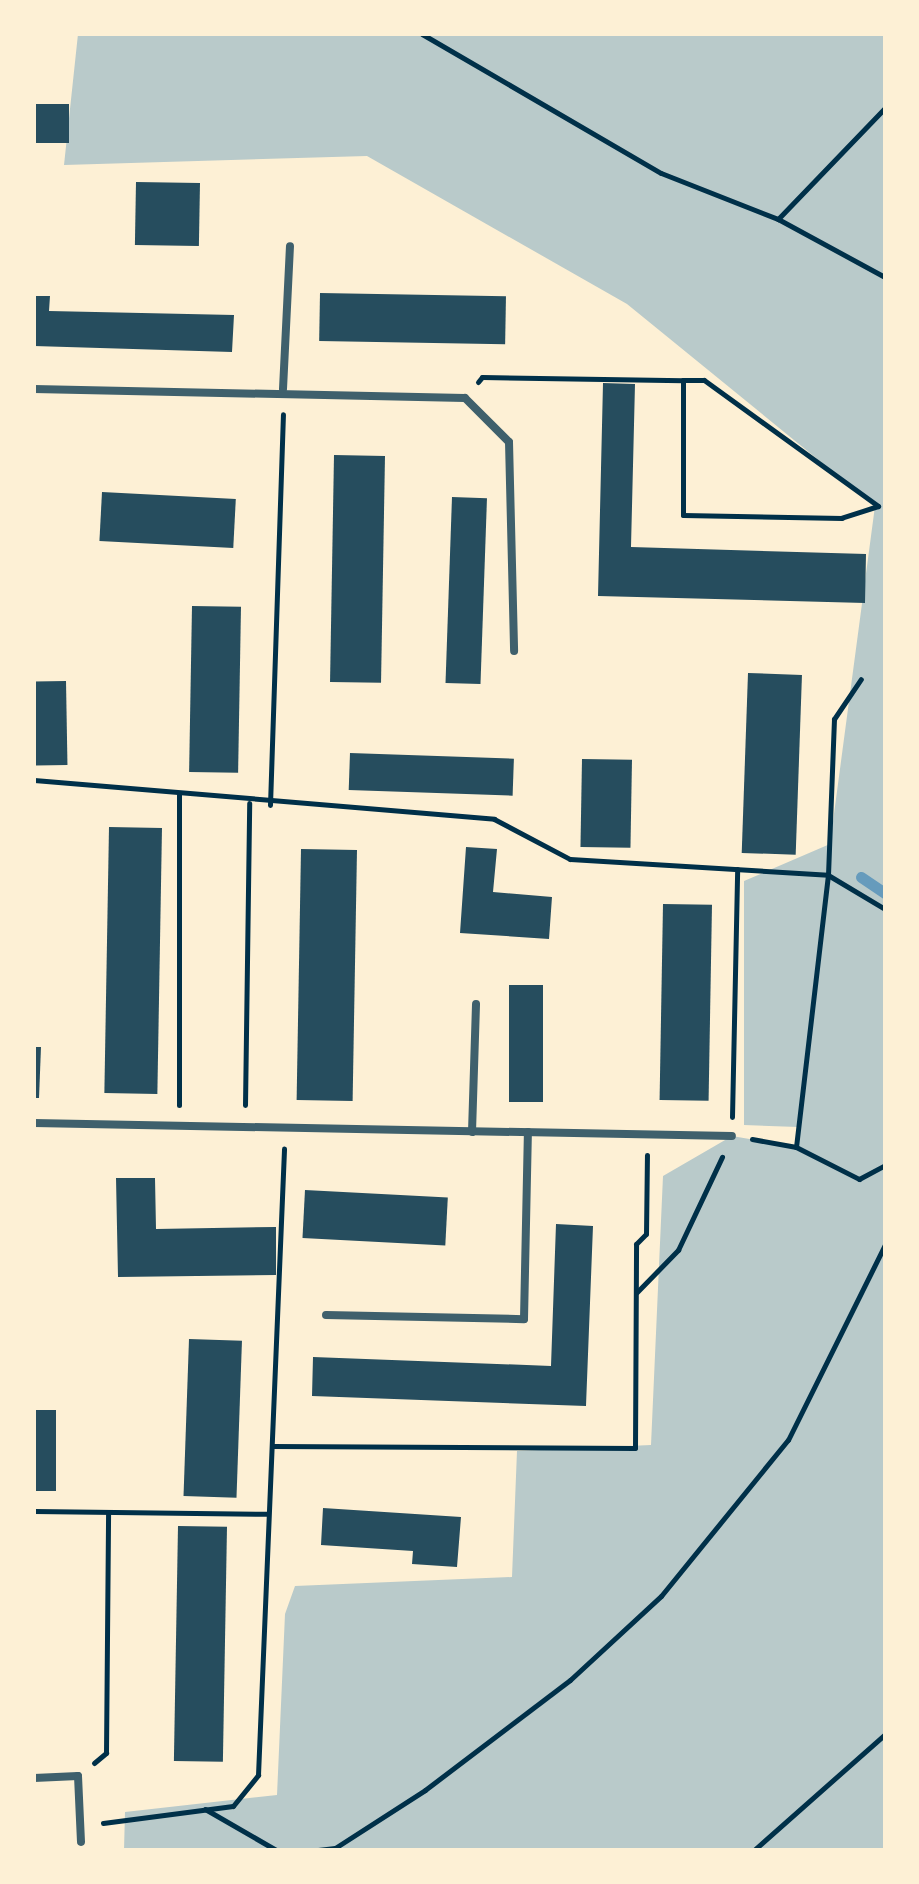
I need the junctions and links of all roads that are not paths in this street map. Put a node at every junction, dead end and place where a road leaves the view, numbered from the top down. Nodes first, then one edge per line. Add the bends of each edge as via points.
1 (290, 246) dead end
2 (34, 389) edge
3 (283, 389) junction
4 (514, 651) dead end
5 (476, 1004) dead end
6 (34, 1123) edge
7 (472, 1132) junction
8 (528, 1132) junction
9 (732, 1136) road end
10 (326, 1315) dead end
11 (34, 1778) edge
12 (81, 1842) dead end

1 - 3 street
2 - 3 street
3 - 4 street via 465,398 509,442
5 - 7 street
6 - 7 street
7 - 8 street
8 - 9 street
8 - 10 street via 524,1319
11 - 12 street via 78,1776

